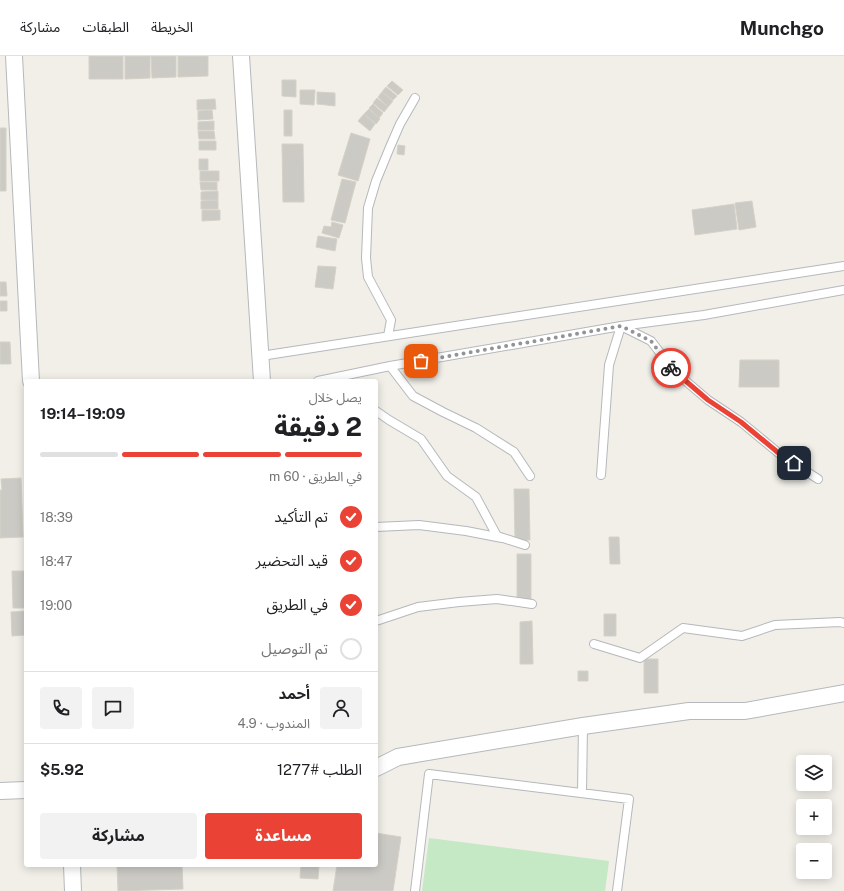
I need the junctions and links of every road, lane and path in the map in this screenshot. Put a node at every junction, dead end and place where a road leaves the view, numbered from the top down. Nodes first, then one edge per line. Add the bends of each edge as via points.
1 (14, 56) edge
2 (241, 56) edge
3 (415, 98) dead end
4 (844, 266) edge
5 (844, 290) edge
6 (621, 326) junction
7 (388, 336) junction
8 (261, 356) junction
9 (390, 366) junction
10 (31, 379) edge
11 (262, 379) edge
12 (335, 379) edge
13 (378, 412) edge
14 (601, 474) dead end
15 (530, 476) dead end
16 (818, 479) dead end
17 (378, 527) edge
18 (506, 539) junction
19 (524, 545) dead end
20 (532, 604) dead end
21 (378, 620) edge
22 (844, 623) edge
23 (594, 644) dead end
24 (844, 693) edge
25 (583, 726) junction
26 (378, 767) edge
27 (24, 790) edge
28 (0, 791) edge
29 (582, 793) junction
30 (72, 867) edge
31 (73, 891) edge
32 (415, 891) edge
33 (617, 891) edge

1 - 10 street
2 - 8 street
3 - 7 lane via 390,146 368,208 368,277 391,320
4 - 7 lane
5 - 6 lane via 704,315
6 - 9 lane
6 - 14 lane via 609,365
6 - 16 lane via 651,341 674,371 708,400 741,422 781,455
7 - 8 lane
8 - 11 street
9 - 12 lane
9 - 15 lane via 414,396 476,428 514,452
13 - 18 lane via 421,439 447,476 476,497 498,536
17 - 18 lane via 419,525
18 - 19 lane
20 - 21 lane via 497,600 459,602 418,607
22 - 23 lane via 775,625 742,636 683,628 640,658
24 - 25 street via 745,711 689,711
25 - 26 street via 398,757
25 - 29 lane
27 - 28 street
29 - 32 lane via 429,774
29 - 33 lane via 629,799
30 - 31 street

